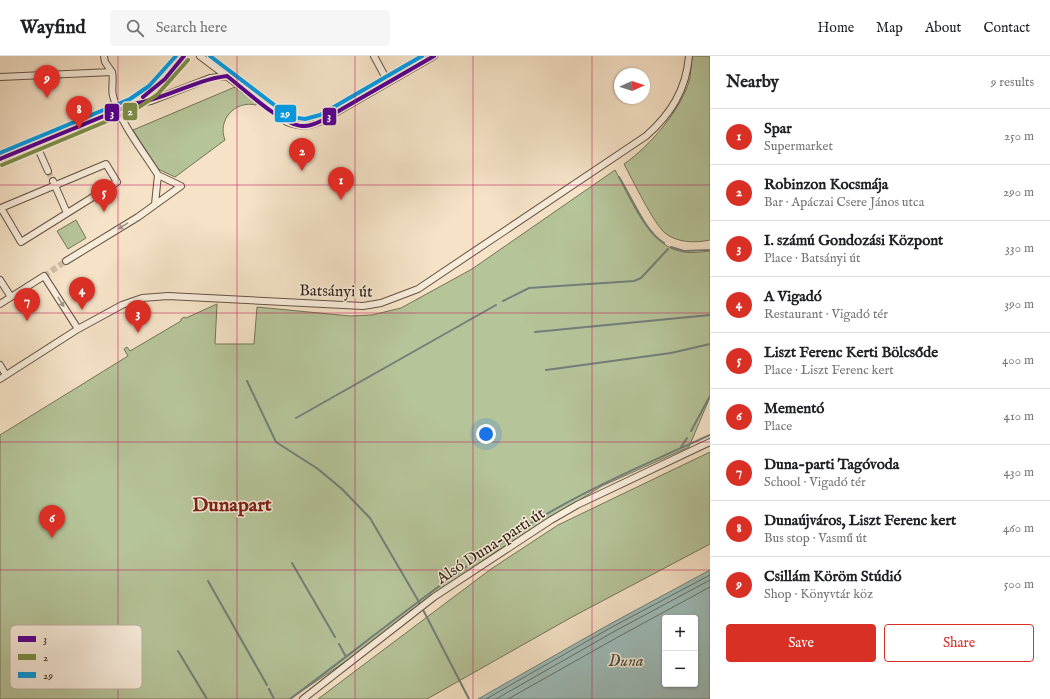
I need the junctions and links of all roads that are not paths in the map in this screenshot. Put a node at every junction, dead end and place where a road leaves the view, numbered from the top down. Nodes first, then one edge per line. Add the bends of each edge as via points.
1 (104, 56) edge
2 (184, 56) edge
3 (200, 56) edge
4 (374, 56) edge
5 (434, 56) edge
6 (690, 56) edge
7 (112, 72) junction
8 (227, 76) junction
9 (0, 77) edge
10 (388, 82) junction
11 (133, 104) junction
12 (118, 110) junction
13 (36, 144) junction
14 (0, 159) edge
15 (48, 171) tunnel mouth
16 (158, 175) junction
17 (54, 183) junction
18 (155, 204) junction
19 (67, 213) junction
20 (66, 261) tunnel mouth
21 (0, 280) edge
22 (11, 297) junction
23 (0, 304) edge
24 (78, 329) junction
25 (0, 365) edge
26 (6, 375) junction
27 (0, 379) edge
28 (710, 442) edge
29 (303, 699) edge

1 - 7 street
2 - 11 street via 153,91
3 - 8 street
4 - 10 street
5 - 10 street
6 - 24 street, Batsányi út via 688,73 681,93 667,116 646,136 418,289 398,298 362,306 168,296 142,298 122,305
7 - 9 street
7 - 12 street via 112,94
8 - 10 street via 287,122 304,126 318,123
8 - 11 street via 210,78 152,101
11 - 12 street
12 - 13 street
12 - 16 street
13 - 14 street
13 - 15 street
16 - 18 street
16 - 18 street via 181,186
17 - 19 street
17 - 19 street via 106,164 117,182
17 - 19 street via 1,208 21,242
18 -> 20 street
21 - 22 street
22 - 23 street
22 -> 24 street via 44,276
24 - 26 street, Batsányi út
25 - 26 street
26 - 27 street, Batsányi út
28 - 29 street, Alsó Duna-parti út via 570,509 474,570 422,607

